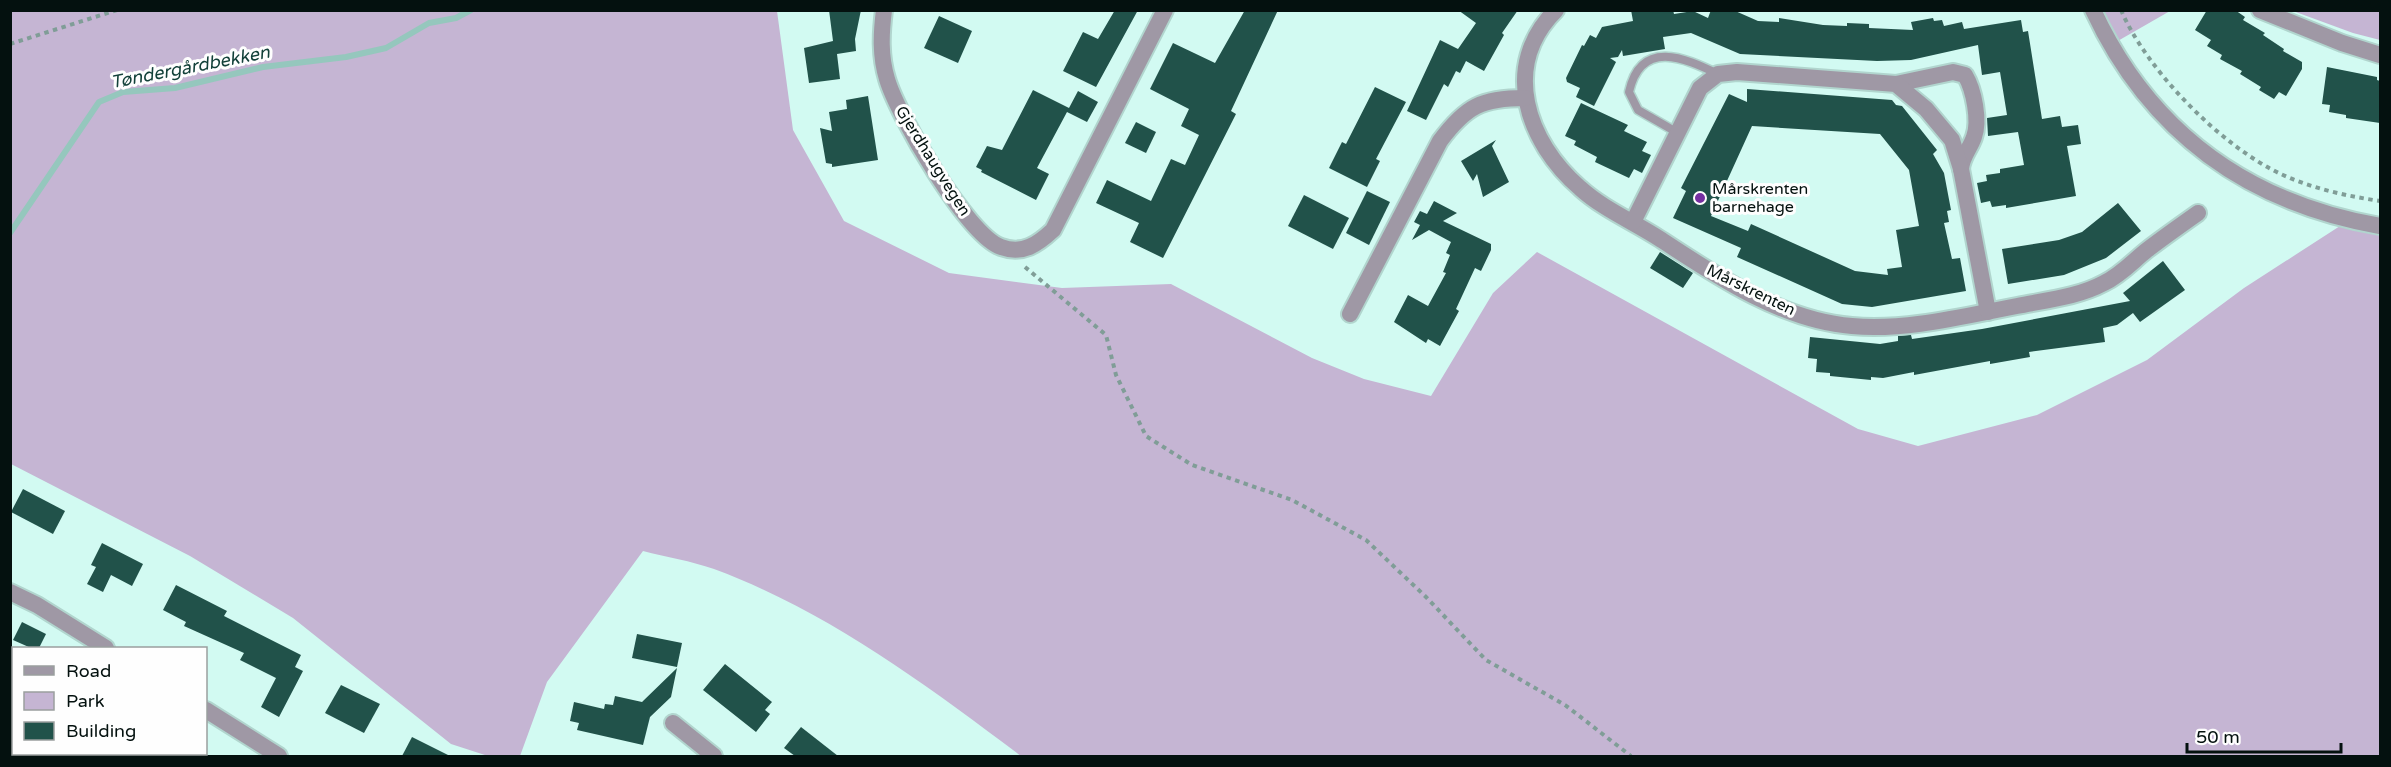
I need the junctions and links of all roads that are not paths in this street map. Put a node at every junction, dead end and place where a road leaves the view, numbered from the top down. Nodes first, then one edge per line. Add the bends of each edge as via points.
1 (884, 10) edge
2 (1165, 10) edge
3 (1556, 10) edge
4 (2093, 10) edge
5 (2260, 10) edge
6 (2380, 55) edge
7 (1718, 74) junction
8 (1896, 84) junction
9 (1525, 98) junction
10 (1678, 133) junction
11 (1961, 169) junction
12 (2198, 213) dead end
13 (1633, 222) junction
14 (2380, 226) edge
15 (1988, 312) junction
16 (1350, 314) dead end
17 (10, 592) edge
18 (104, 647) edge
19 (207, 711) edge
20 (673, 723) dead end
21 (279, 756) edge
22 (714, 756) edge

1 - 2 street, Gjerdhaugvegen via 881,52 886,77 909,127 973,224 1002,248 1026,249 1053,230
3 - 9 street, Mårskrenten via 1537,35 1525,74
4 - 14 street via 2138,86 2188,140 2236,176 2288,202 2338,219
5 - 6 street
7 - 8 street via 1737,72
7 - 10 street via 1700,88
7 - 10 lane via 1683,58 1668,56 1655,58 1638,72 1629,92 1638,110
8 - 11 street via 1926,109 1952,140
8 - 11 street via 1953,72 1965,75 1976,130
9 - 13 street, Mårskrenten via 1543,146 1559,167 1580,189
9 - 16 street via 1498,98 1478,104 1457,118 1440,141
10 - 13 street
11 - 15 street
12 - 15 street, Mårskrenten via 2121,273 2093,289
13 - 15 street, Mårskrenten via 1702,267 1788,311 1818,320 1886,327
17 - 18 street
19 - 21 street
20 - 22 street

